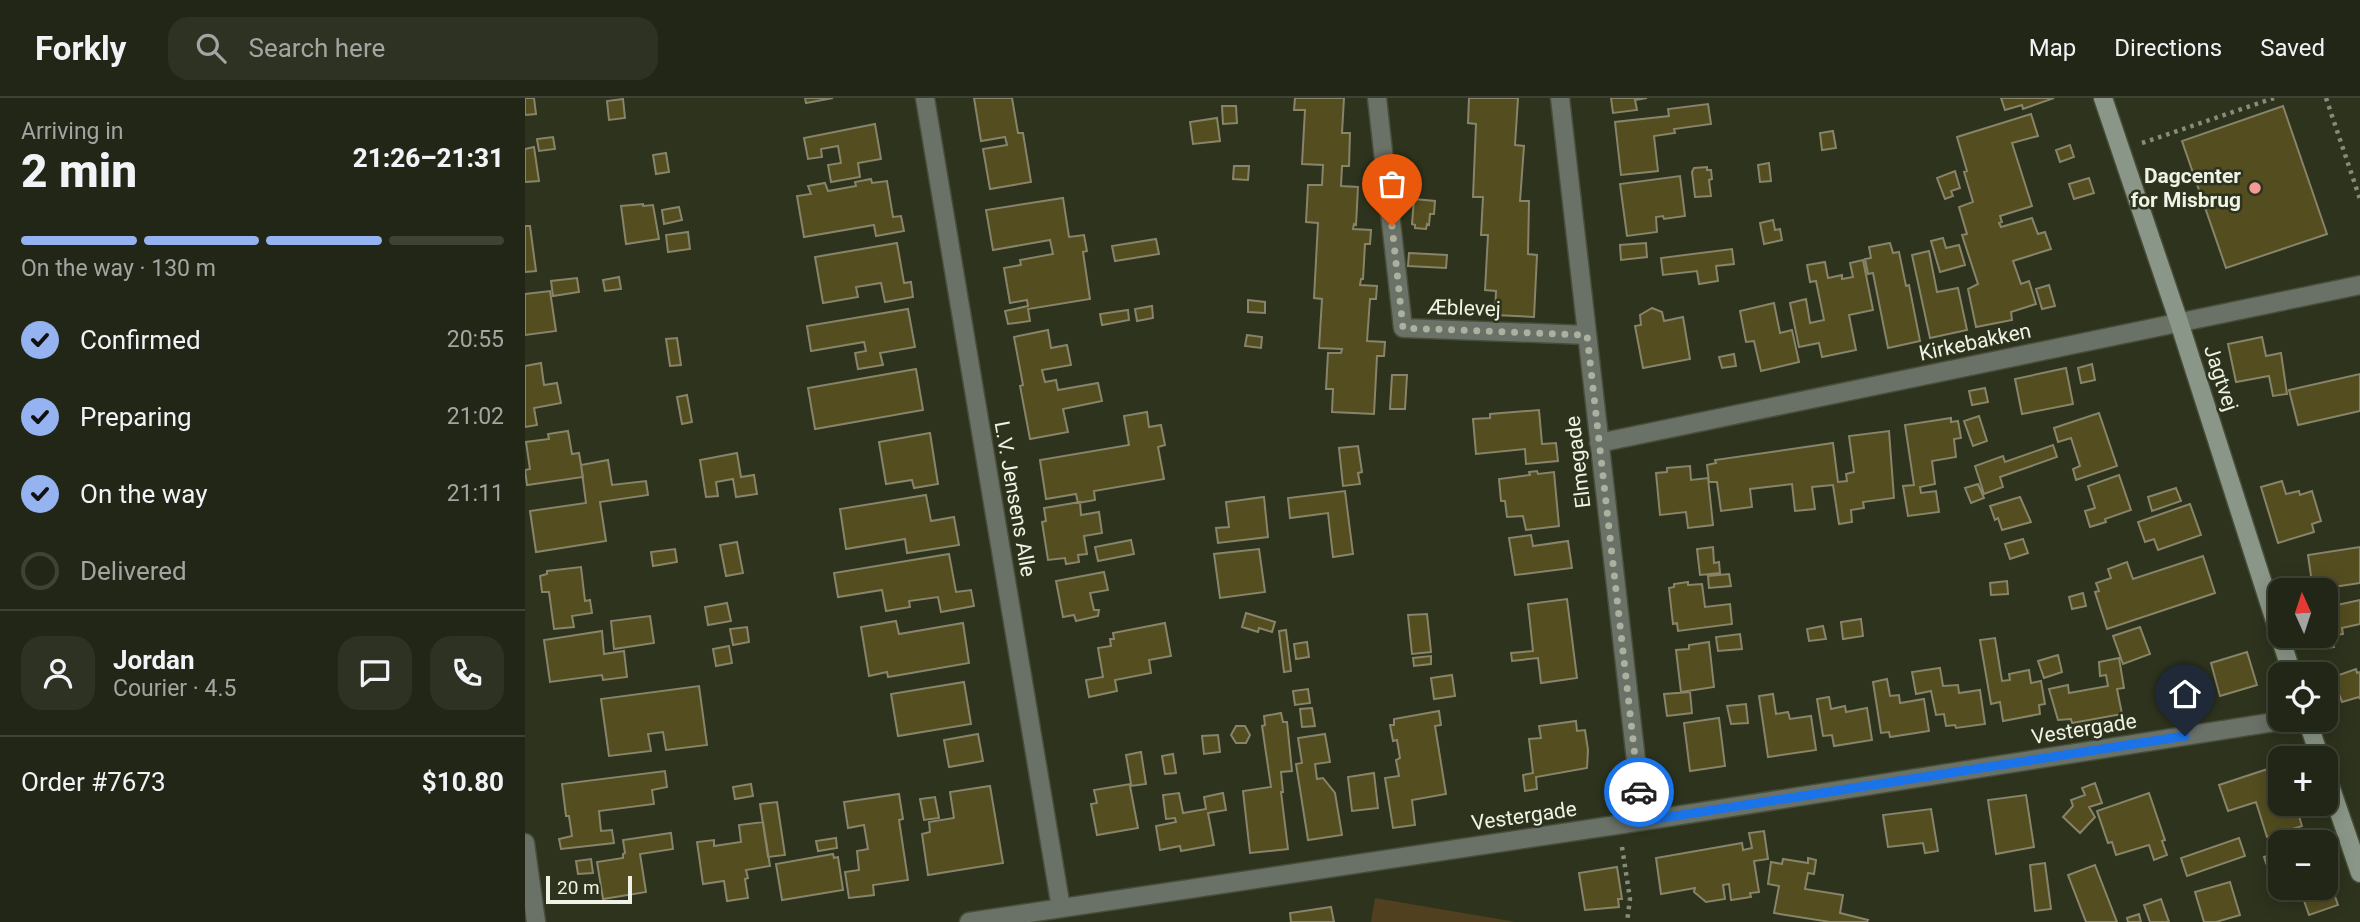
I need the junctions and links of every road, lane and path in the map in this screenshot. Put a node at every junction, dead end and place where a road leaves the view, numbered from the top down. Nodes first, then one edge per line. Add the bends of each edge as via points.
1 (925, 98) edge
2 (1377, 98) edge
3 (1560, 98) edge
4 (2103, 98) edge
5 (2274, 98) edge
6 (2326, 98) edge
7 (2121, 150) junction
8 (2360, 200) edge
9 (2360, 285) edge
10 (2179, 322) junction
11 (1587, 335) junction
12 (1599, 443) junction
13 (2288, 662) edge
14 (2268, 723) edge
15 (2338, 809) edge
16 (1643, 821) junction
17 (1618, 825) junction
18 (525, 843) edge
19 (2360, 873) edge
20 (1061, 908) junction
21 (536, 922) edge
22 (969, 922) edge
23 (1627, 922) edge

1 - 20 street, L.V. Jensens Alle
2 - 11 street, Æblevej via 1403,328
3 - 11 street, Elmegade
4 - 7 street, Jagtvej
5 - 7 path
6 - 8 path
7 - 10 street, Jagtvej
9 - 10 street, Kirkebakken
10 - 12 street, Kirkebakken
10 - 13 street, Jagtvej
11 - 12 street, Elmegade
12 - 16 street, Elmegade
14 - 16 street, Vestergade
15 - 19 street
16 - 17 street, Vestergade
17 - 20 street, Vestergade
17 - 23 path via 1630,899
18 - 21 street
20 - 22 street, Vestergade

